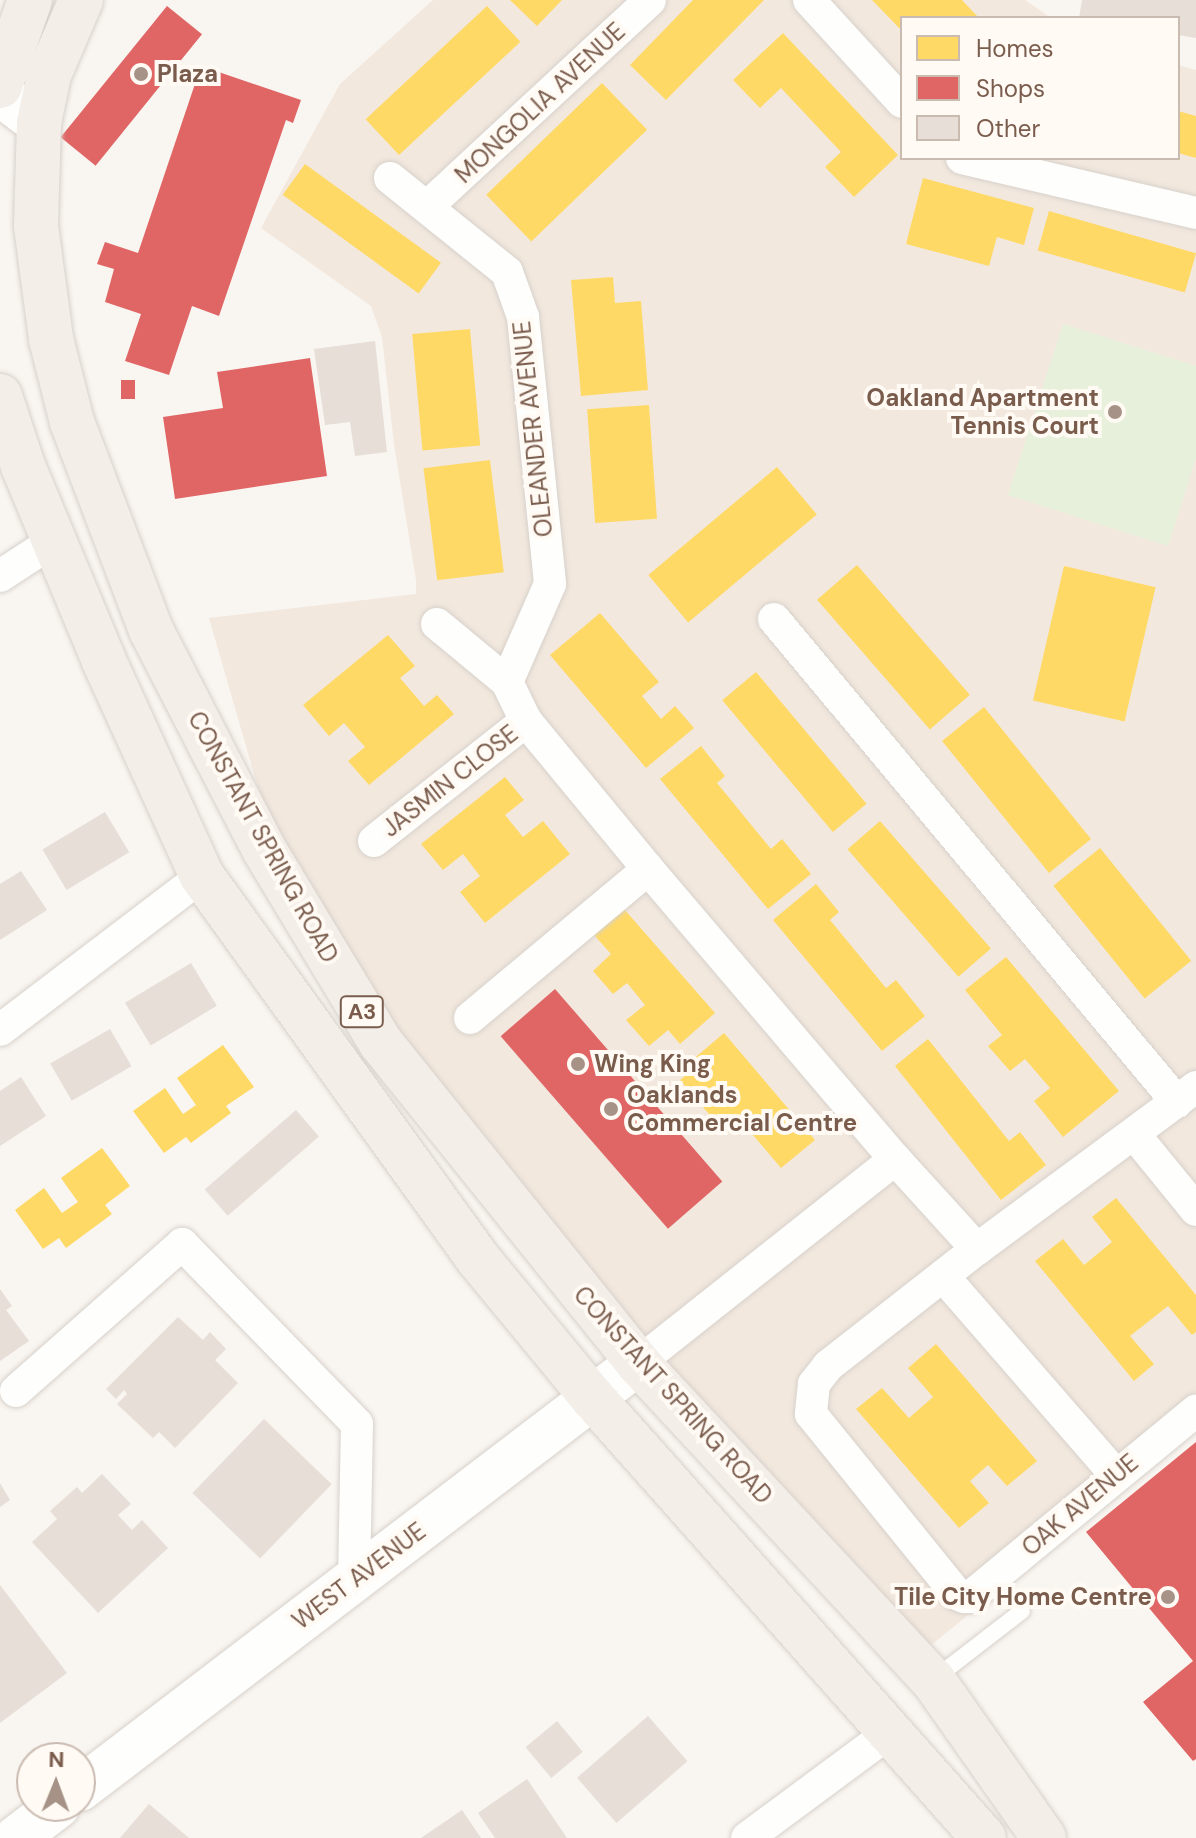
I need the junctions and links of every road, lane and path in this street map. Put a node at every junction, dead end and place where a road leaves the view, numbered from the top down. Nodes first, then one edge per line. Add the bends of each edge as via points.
1 (29, 0) edge
2 (81, 0) edge
3 (650, 0) edge
4 (809, 0) edge
5 (0, 16) edge
6 (0, 86) edge
7 (0, 94) edge
8 (900, 100) edge
9 (39, 123) junction
10 (971, 160) edge
11 (390, 178) dead end
12 (429, 205) junction
13 (1196, 213) edge
14 (0, 396) edge
15 (55, 540) junction
16 (0, 576) edge
17 (774, 619) dead end
18 (437, 624) dead end
19 (507, 682) junction
20 (526, 721) junction
21 (374, 841) dead end
22 (648, 869) junction
23 (202, 876) junction
24 (470, 1018) dead end
25 (0, 1030) edge
26 (1186, 1095) edge
27 (1134, 1134) junction
28 (895, 1159) junction
29 (1196, 1210) edge
30 (977, 1249) junction
31 (943, 1276) junction
32 (638, 1363) junction
33 (16, 1391) dead end
34 (592, 1397) junction
35 (1196, 1411) edge
36 (1116, 1475) junction
37 (354, 1580) junction
38 (1022, 1611) dead end
39 (933, 1680) junction
40 (890, 1732) junction
41 (96, 1777) edge
42 (37, 1822) edge
43 (16, 1838) edge
44 (747, 1838) edge
45 (984, 1838) edge
46 (1044, 1838) edge

1 - 5 main road
1 - 6 main road
2 - 9 main road, CONSTANT SPRING ROAD / A3 via 49,75
3 - 12 street, MONGOLIA AVENUE
4 - 8 street
7 - 9 street
9 - 32 main road, CONSTANT SPRING ROAD / A3 via 36,226 51,339 72,422 151,630 265,851 381,1043
10 - 13 street
11 - 12 street, OLEANDER AVENUE
12 - 19 street, OLEANDER AVENUE via 507,272 523,317 550,584
14 - 15 main road, A3
15 - 16 street
15 - 23 main road, A3
17 - 26 street
18 - 19 street
19 - 20 street
20 - 21 street, JASMIN CLOSE
20 - 22 street
22 - 24 street
22 - 28 street
23 - 25 street
23 - 34 main road, A3 via 479,1260
26 - 27 street
27 - 29 street
27 - 30 street
28 - 30 street
28 - 32 street
30 - 31 street
31 - 36 street
31 - 36 street, OAK AVENUE via 828,1366 814,1384 811,1414 957,1594 970,1597
32 - 34 street, WEST AVENUE
32 - 39 main road, CONSTANT SPRING ROAD / A3
33 - 37 street via 182,1244 357,1424
34 - 37 street, WEST AVENUE
34 - 40 main road, A3
35 - 36 street, OAK AVENUE
37 - 41 street, WEST AVENUE
38 - 39 lane
39 - 46 main road, CONSTANT SPRING ROAD / A3
40 - 44 street
40 - 45 main road, A3
42 - 43 street

